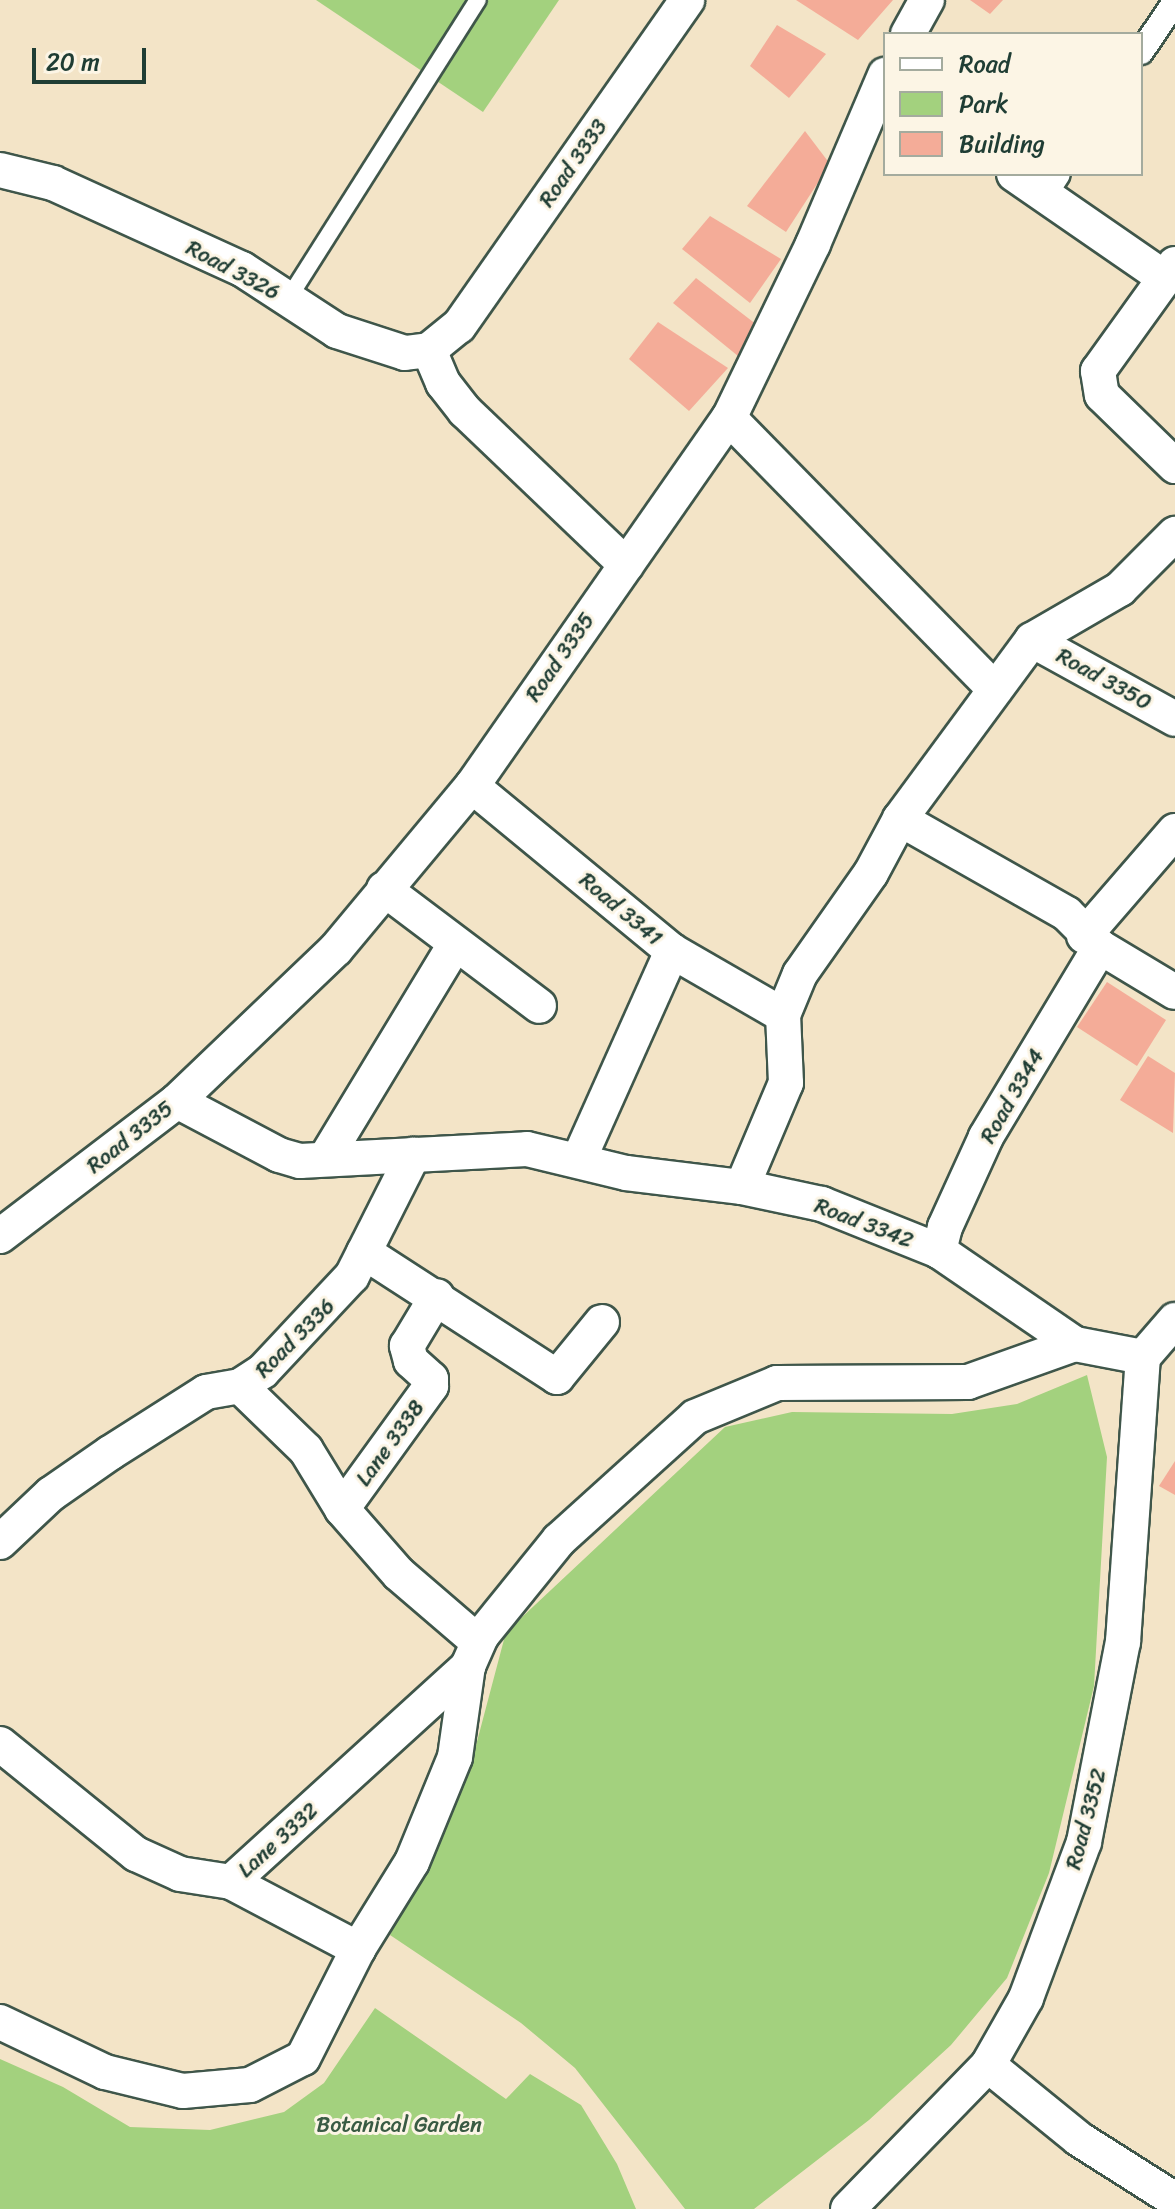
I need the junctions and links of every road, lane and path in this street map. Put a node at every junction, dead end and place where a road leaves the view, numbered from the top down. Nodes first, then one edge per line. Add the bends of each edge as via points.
1 (478, 0) edge
2 (687, 0) edge
3 (927, 0) edge
4 (1175, 2) edge
5 (909, 32) edge
6 (1143, 49) edge
7 (883, 80) edge
8 (0, 170) edge
9 (1021, 176) edge
10 (1051, 185) edge
11 (1170, 271) edge
12 (288, 299) junction
13 (429, 350) junction
14 (729, 418) junction
15 (1175, 466) edge
16 (1175, 534) edge
17 (626, 565) junction
18 (1032, 640) junction
19 (995, 690) junction
20 (1175, 719) edge
21 (472, 786) junction
22 (900, 819) junction
23 (1175, 831) edge
24 (384, 889) junction
25 (1092, 942) junction
26 (454, 946) junction
27 (672, 951) junction
28 (1175, 992) edge
29 (539, 1006) dead end
30 (783, 1015) junction
31 (177, 1101) junction
32 (413, 1155) junction
33 (325, 1159) junction
34 (579, 1159) junction
35 (742, 1187) junction
36 (0, 1236) edge
37 (939, 1251) junction
38 (364, 1252) junction
39 (437, 1296) junction
40 (1175, 1320) edge
41 (602, 1322) dead end
42 (1075, 1344) junction
43 (1143, 1357) junction
44 (240, 1386) junction
45 (342, 1509) junction
46 (0, 1542) edge
47 (482, 1635) junction
48 (468, 1666) junction
49 (0, 1744) edge
50 (231, 1882) junction
51 (358, 1949) junction
52 (0, 2022) edge
53 (988, 2065) junction
54 (1175, 2200) edge
55 (848, 2209) edge

1 - 12 lane
2 - 13 street, Road 3333 via 459,326
3 - 5 street
4 - 6 street
7 - 14 street, Road 3335 via 813,244
8 - 12 street, Road 3326 via 53,183 242,269
9 - 10 street
10 - 11 street
11 - 15 street via 1098,371 1102,395
12 - 13 street, Road 3326 via 337,331 405,353
13 - 17 street via 443,383 465,411
14 - 17 street, Road 3335
14 - 19 street
16 - 18 street via 1120,589
17 - 21 street, Road 3335
18 - 19 street
18 - 20 street, Road 3350
19 - 22 street
21 - 24 street, Road 3335
21 - 27 street, Road 3341
22 - 25 street via 1067,914
22 - 30 street via 871,873 800,974
23 - 25 street, Road 3344
24 - 26 street
24 - 31 street, Road 3335 via 336,949
25 - 28 street
25 - 37 street, Road 3344 via 986,1137
26 - 29 street
26 - 33 street
27 - 30 street, Road 3341
27 - 34 street
30 - 35 street via 786,1083
31 - 33 street, Road 3342 via 279,1155
31 - 36 street, Road 3335
32 - 33 street, Road 3342
32 - 34 street, Road 3342 via 527,1149
32 - 38 street, Road 3336
34 - 35 street, Road 3342 via 626,1173
35 - 37 street, Road 3342 via 822,1204
37 - 42 street, Road 3342
38 - 39 street
38 - 44 street, Road 3336 via 332,1302 263,1371
39 - 41 street via 557,1377
39 - 45 street, Lane 3338 via 407,1346 411,1361 431,1379 431,1386
40 - 43 street
42 - 43 street
42 - 47 street via 968,1382 777,1383 695,1417 559,1540
43 - 53 street, Road 3352 via 1117,1695 1084,1842 1026,1998
44 - 45 street via 306,1450
44 - 46 street, Road 3336 via 206,1392 110,1453 51,1494
45 - 47 street via 399,1574 477,1641
47 - 48 street
48 - 50 street, Lane 3332
48 - 51 street via 455,1757 412,1862
49 - 50 street, Lane 3332 via 136,1854 180,1874
50 - 51 street
51 - 52 street via 303,2058 250,2085 183,2091 105,2072
53 - 54 street via 1079,2139
53 - 55 street, Road 3352

